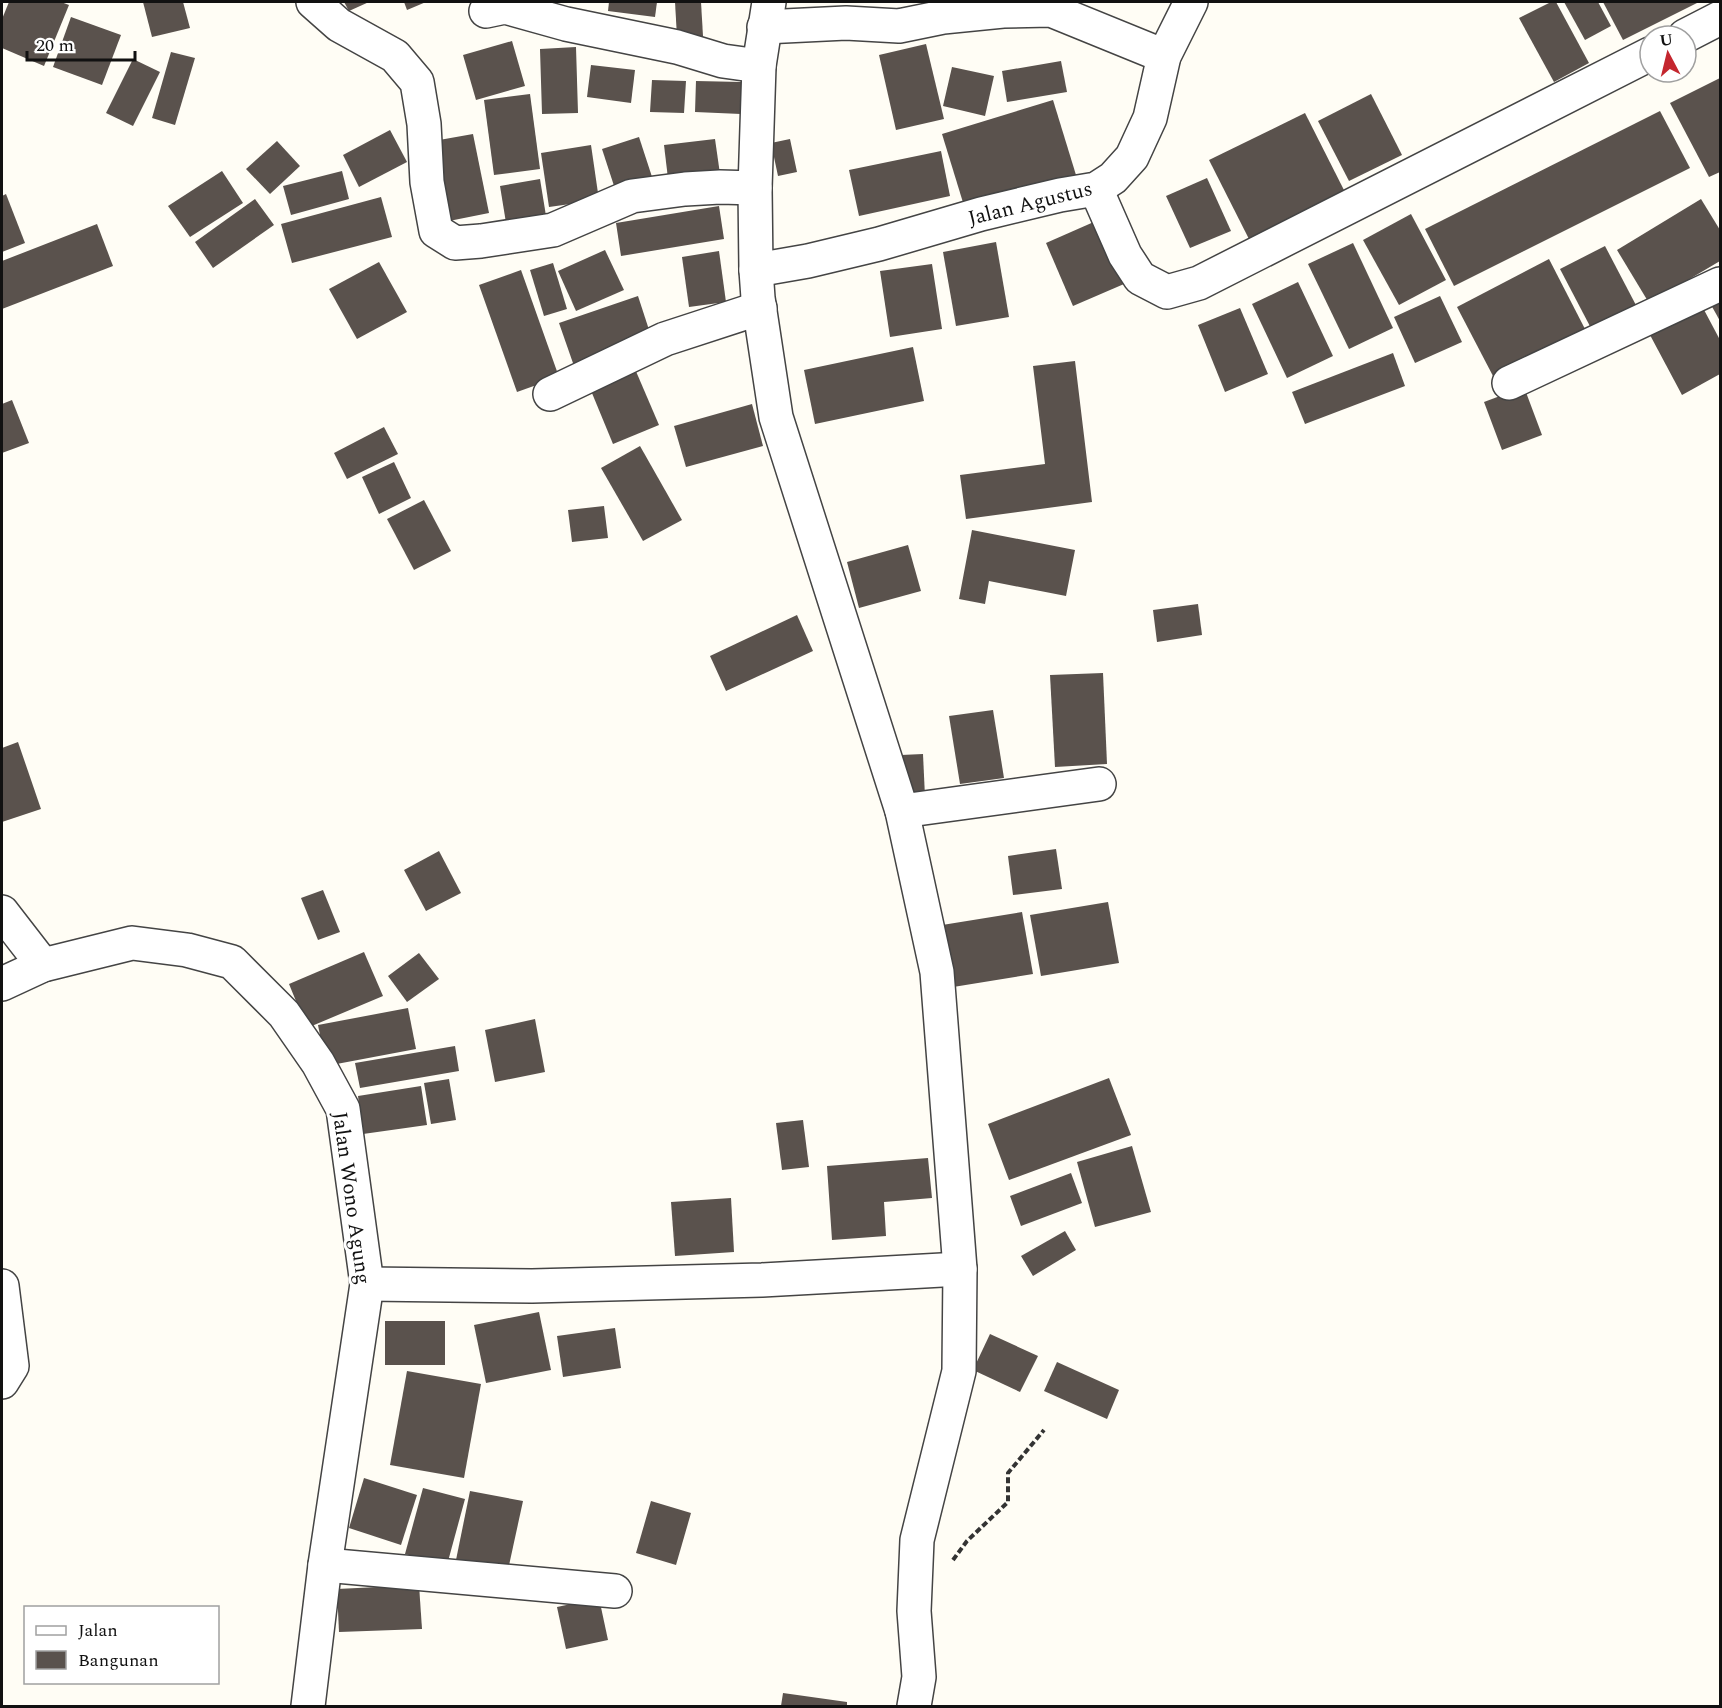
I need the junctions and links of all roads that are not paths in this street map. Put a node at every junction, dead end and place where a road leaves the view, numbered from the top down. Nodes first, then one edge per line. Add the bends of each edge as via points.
1 (313, 2) edge
2 (1191, 2) edge
3 (486, 11) dead end
4 (766, 14) edge
5 (1720, 18) edge
6 (1698, 29) edge
7 (1164, 56) junction
8 (1638, 60) edge
9 (759, 66) junction
10 (755, 189) junction
11 (1096, 189) junction
12 (756, 270) junction
13 (1720, 284) edge
14 (760, 308) junction
15 (1509, 383) dead end
16 (550, 394) dead end
17 (1099, 784) dead end
18 (902, 811) junction
19 (2, 912) edge
20 (43, 965) junction
21 (2, 984) edge
22 (960, 1269) junction
23 (367, 1284) junction
24 (2, 1286) edge
25 (2, 1382) edge
26 (325, 1565) junction
27 (615, 1591) dead end
28 (308, 1707) edge
29 (914, 1707) edge

1 - 10 street via 339,25 395,56 417,82 436,231 455,243 553,230 632,196 720,187
2 - 7 street, Jalan Agustus
3 - 9 street via 505,7 723,61
4 - 7 street via 899,26 943,17 1051,10
4 - 9 street
5 - 6 street
7 - 11 street, Jalan Agustus via 1150,118 1132,157 1113,178
8 - 11 street via 1199,283 1167,292 1140,278 1125,255
9 - 10 street
10 - 12 street
11 - 12 street, Jalan Agustus via 981,214 808,261
12 - 14 street
13 - 15 street
14 - 16 street via 665,339
14 - 18 street via 776,417
17 - 18 street
18 - 22 street via 937,972
19 - 20 street
20 - 21 street, Jalan Wono Agung
20 - 23 street, Jalan Wono Agung via 132,943 187,950 232,962 284,1014 318,1063 343,1109
22 - 23 street via 762,1280 532,1286
22 - 29 street via 960,1371 917,1540 914,1611 920,1677
23 - 26 street, Jalan Wono Agung
24 - 25 street via 12,1366
26 - 27 street
26 - 28 street, Jalan Wono Agung

